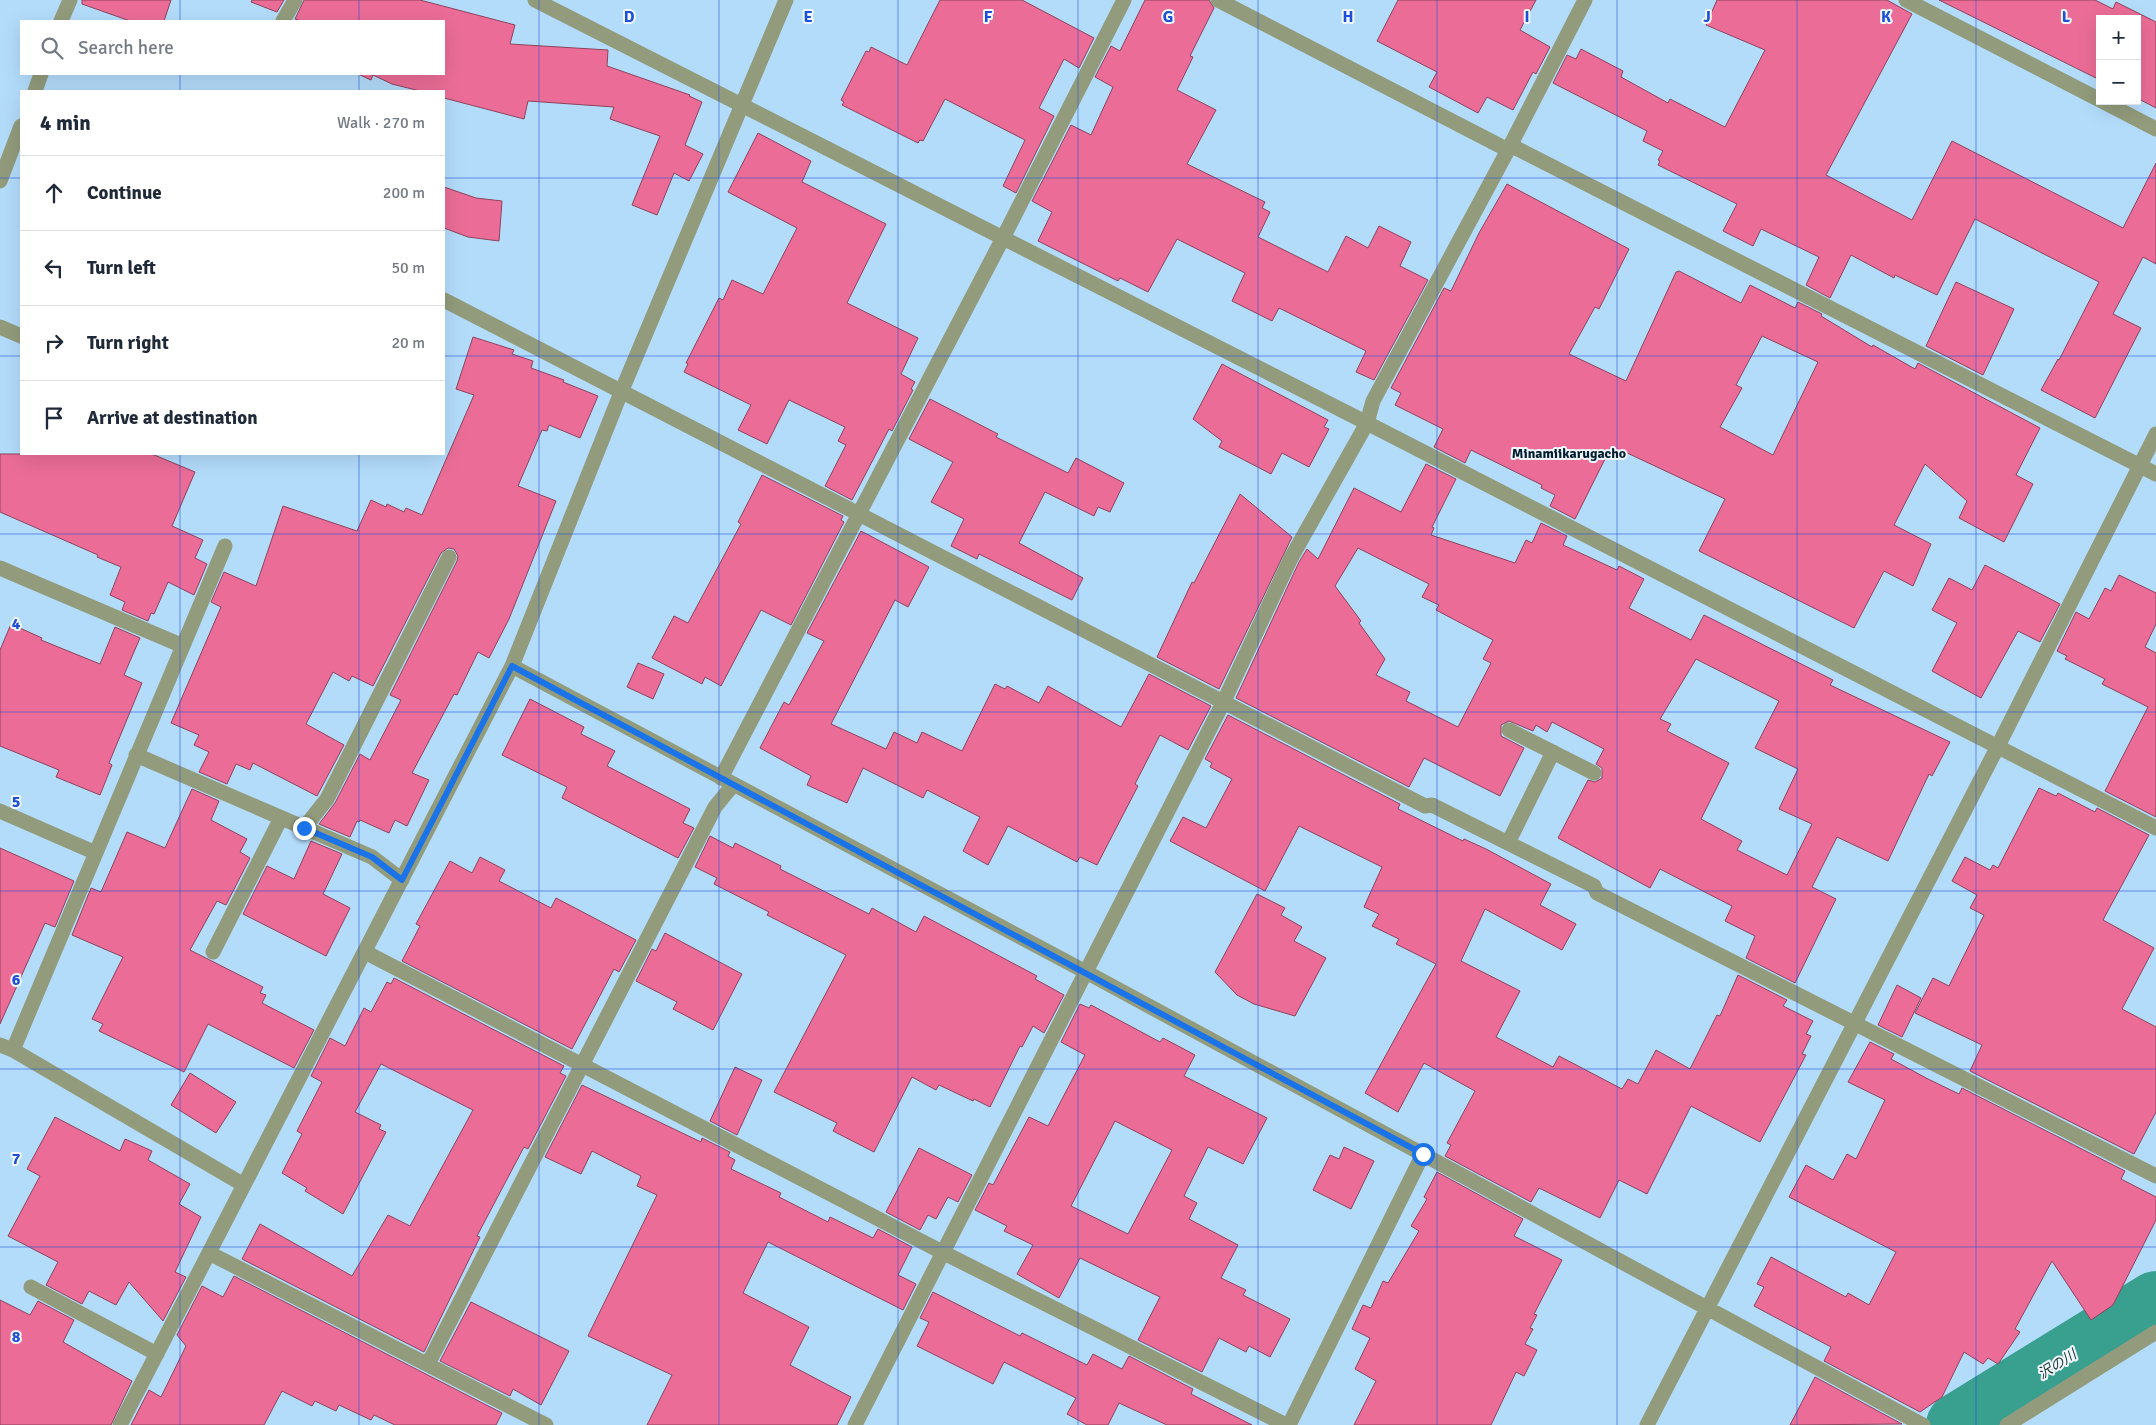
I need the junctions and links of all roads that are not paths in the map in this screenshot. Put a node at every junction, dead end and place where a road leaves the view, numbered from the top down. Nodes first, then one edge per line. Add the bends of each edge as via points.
1 (70, 0) edge
2 (295, 0) edge
3 (535, 0) edge
4 (786, 0) edge
5 (1124, 0) edge
6 (1218, 0) edge
7 (1585, 0) edge
8 (1906, 0) edge
9 (62, 20) edge
10 (284, 20) edge
11 (41, 75) edge
12 (35, 90) edge
13 (2096, 98) edge
14 (742, 105) junction
15 (2109, 105) edge
16 (20, 129) edge
17 (2156, 129) edge
18 (1509, 147) junction
19 (0, 181) edge
20 (1003, 238) junction
21 (445, 301) edge
22 (0, 328) edge
23 (20, 336) edge
24 (622, 390) junction
25 (1367, 423) junction
26 (2156, 434) edge
27 (2140, 466) junction
28 (2156, 474) edge
29 (860, 513) junction
30 (225, 546) dead end
31 (449, 557) dead end
32 (0, 568) edge
33 (183, 646) junction
34 (512, 666) junction
35 (1224, 701) junction
36 (1509, 730) dead end
37 (1997, 748) junction
38 (1553, 752) junction
39 (136, 756) junction
40 (1594, 773) dead end
41 (727, 782) junction
42 (0, 811) edge
43 (281, 818) junction
44 (304, 828) junction
45 (2156, 828) edge
46 (1508, 843) junction
47 (96, 853) junction
48 (402, 880) junction
49 (213, 952) dead end
50 (365, 952) junction
51 (1086, 972) junction
52 (1853, 1024) junction
53 (6, 1048) edge
54 (580, 1064) junction
55 (1423, 1154) junction
56 (2156, 1176) edge
57 (244, 1186) junction
58 (942, 1252) junction
59 (210, 1253) junction
60 (31, 1287) dead end
61 (1708, 1308) junction
62 (2156, 1332) edge
63 (157, 1354) junction
64 (428, 1364) junction
65 (521, 1419) edge
66 (120, 1425) edge
67 (546, 1425) edge
68 (855, 1425) edge
69 (1287, 1425) edge
70 (1647, 1425) edge
71 (1922, 1425) edge
72 (2007, 1425) edge

1 - 9 street
2 - 10 street
3 - 14 street
4 - 14 street
5 - 20 street
6 - 18 street
7 - 18 street
8 - 13 street
11 - 12 street
14 - 20 street
14 - 24 street
15 - 17 street
16 - 19 street
18 - 25 street via 1373,401
18 - 27 street
20 - 25 street
20 - 29 street
21 - 24 street
22 - 23 street
24 - 29 street
24 - 34 street
25 - 35 street via 1291,558
25 - 37 street
26 - 27 street
27 - 28 street
27 - 37 street
29 - 35 street
29 - 41 street
30 - 33 street
31 - 44 street via 327,799
32 - 33 street
33 - 39 street
34 - 41 street
34 - 48 street
35 - 46 street via 1425,806 1432,805
35 - 51 street
36 - 38 street
37 - 45 street
37 - 52 street
38 - 40 street
38 - 46 street
39 - 43 street
39 - 47 street
41 - 51 street
41 - 54 street
42 - 47 street
43 - 44 street
43 - 49 street
44 - 48 street via 372,857
46 - 52 street via 1594,886 1597,893
47 - 53 street
48 - 50 street
50 - 54 street
50 - 57 street
51 - 55 street
51 - 58 street
52 - 56 street
52 - 61 street
53 - 57 street
54 - 58 street
54 - 64 street
55 - 61 street
55 - 69 street
57 - 59 street
58 - 68 street
58 - 69 street
59 - 63 street
59 - 64 street
60 - 63 street
61 - 70 street
61 - 71 street
62 - 72 street
63 - 66 street
64 - 65 street
65 - 67 street

